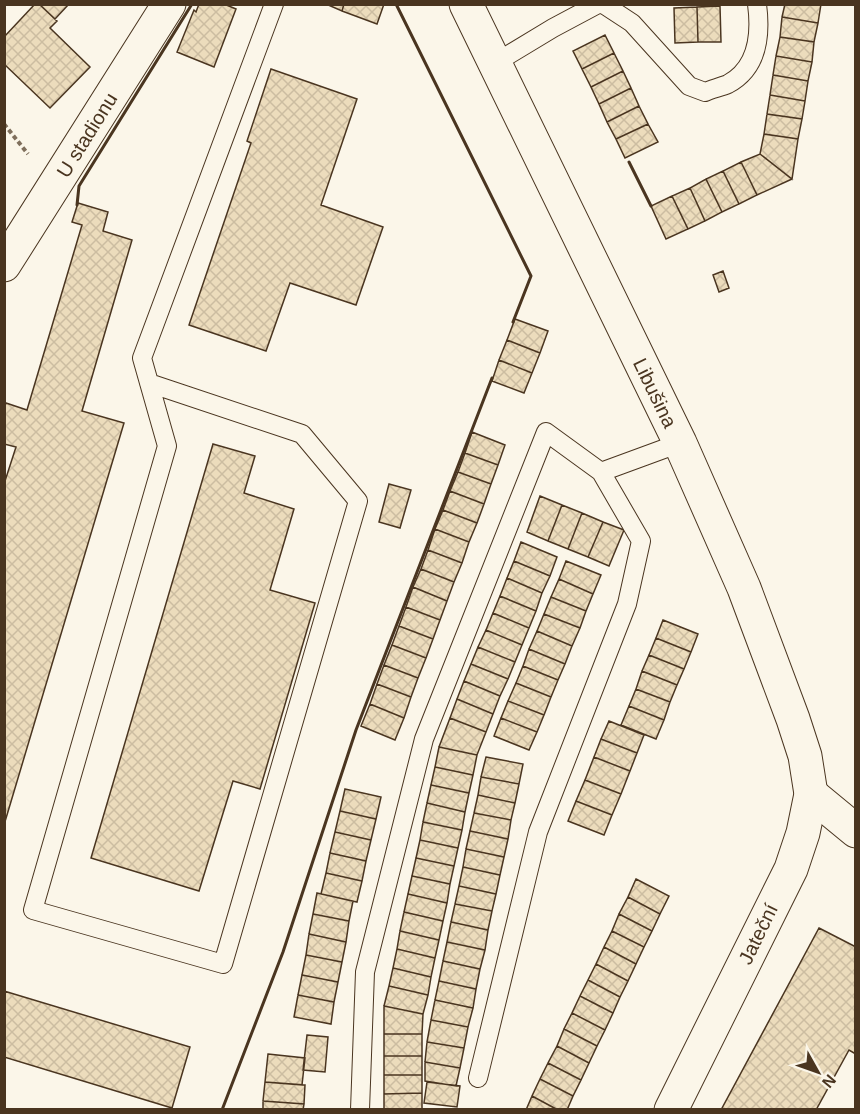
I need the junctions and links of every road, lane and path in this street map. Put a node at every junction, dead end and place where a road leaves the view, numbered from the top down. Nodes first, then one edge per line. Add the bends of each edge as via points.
1 (169, 4) edge
2 (274, 4) edge
3 (466, 4) edge
4 (598, 4) edge
5 (603, 4) edge
6 (757, 4) edge
7 (495, 63) junction
8 (4, 265) edge
9 (149, 383) junction
10 (680, 444) junction
11 (601, 472) junction
12 (811, 794) junction
13 (855, 799) edge
14 (855, 831) edge
15 (478, 1078) dead end
16 (360, 1110) edge
17 (671, 1110) edge

1 - 8 main road, U stadionu
2 - 9 lane via 142,358
3 - 7 main road, Libušina
4 - 7 lane
5 - 6 lane via 632,23 689,86 705,92 729,83 746,69 756,49 760,25
7 - 10 main road, Libušina
9 - 9 lane via 167,446 33,910 223,964 358,501 302,434
10 - 11 lane
10 - 12 main road, Libušina via 744,588 793,719 805,756
11 - 15 lane via 641,541 627,603 538,832
11 - 16 lane via 546,432 424,739 365,972
12 - 13 main road
12 - 14 main road
12 - 17 main road, Jateční via 791,868

